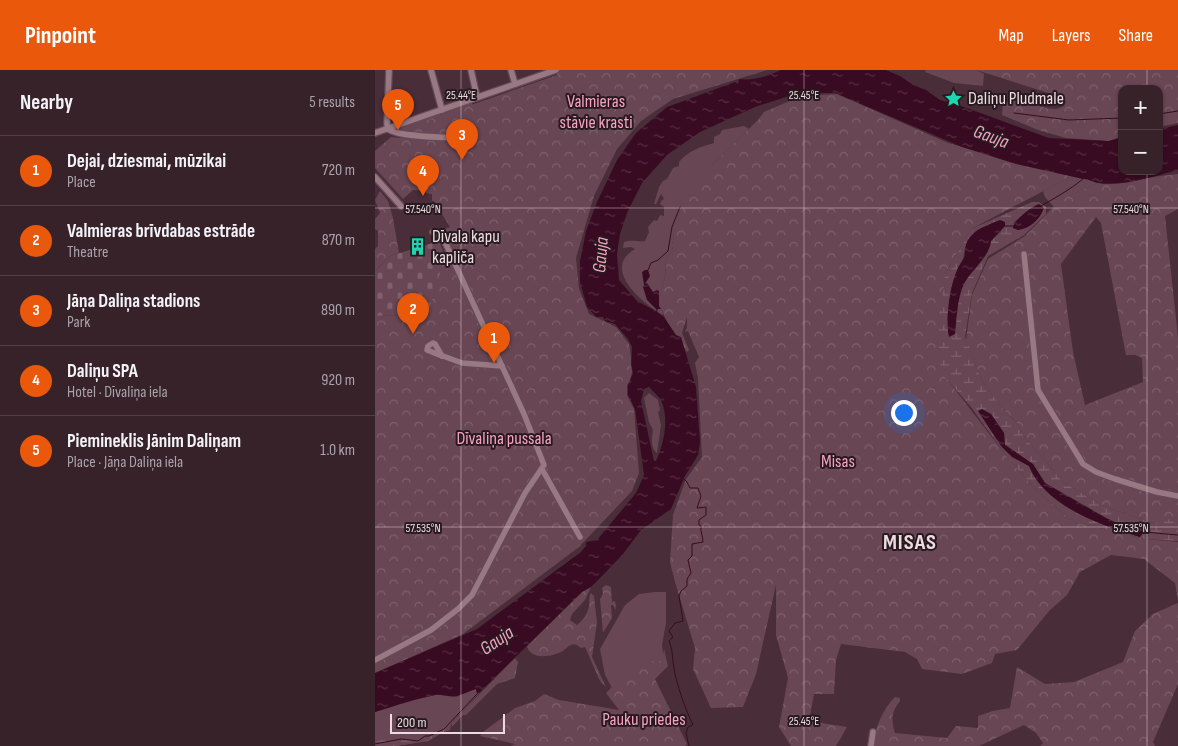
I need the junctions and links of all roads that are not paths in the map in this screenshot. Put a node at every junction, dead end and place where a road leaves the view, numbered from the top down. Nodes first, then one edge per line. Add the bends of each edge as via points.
1 (389, 70) edge
2 (431, 70) edge
3 (471, 70) edge
4 (511, 70) edge
5 (556, 70) edge
6 (541, 73) edge
7 (515, 84) junction
8 (477, 97) junction
9 (442, 110) junction
10 (388, 129) junction
11 (375, 133) edge
12 (457, 138) dead end
13 (375, 177) edge
14 (401, 206) dead end
15 (433, 232) dead end
16 (1024, 254) dead end
17 (442, 356) dead end
18 (500, 363) junction
19 (542, 469) junction
20 (1178, 496) edge
21 (580, 537) dead end
22 (375, 660) edge
23 (873, 732) dead end
24 (871, 746) edge

1 - 10 street
2 - 9 street
3 - 8 street
4 - 7 street
5 - 6 street
6 - 7 street
7 - 8 street
8 - 9 street
9 - 10 street
10 - 11 street
10 - 12 street via 405,134
13 - 14 street
15 - 18 street via 445,242
16 - 20 street via 1038,390 1083,464 1115,479
17 - 18 street via 462,363
18 - 19 street via 544,465
19 - 21 street via 572,529
19 - 22 street via 525,492 472,595 431,630
23 - 24 street

